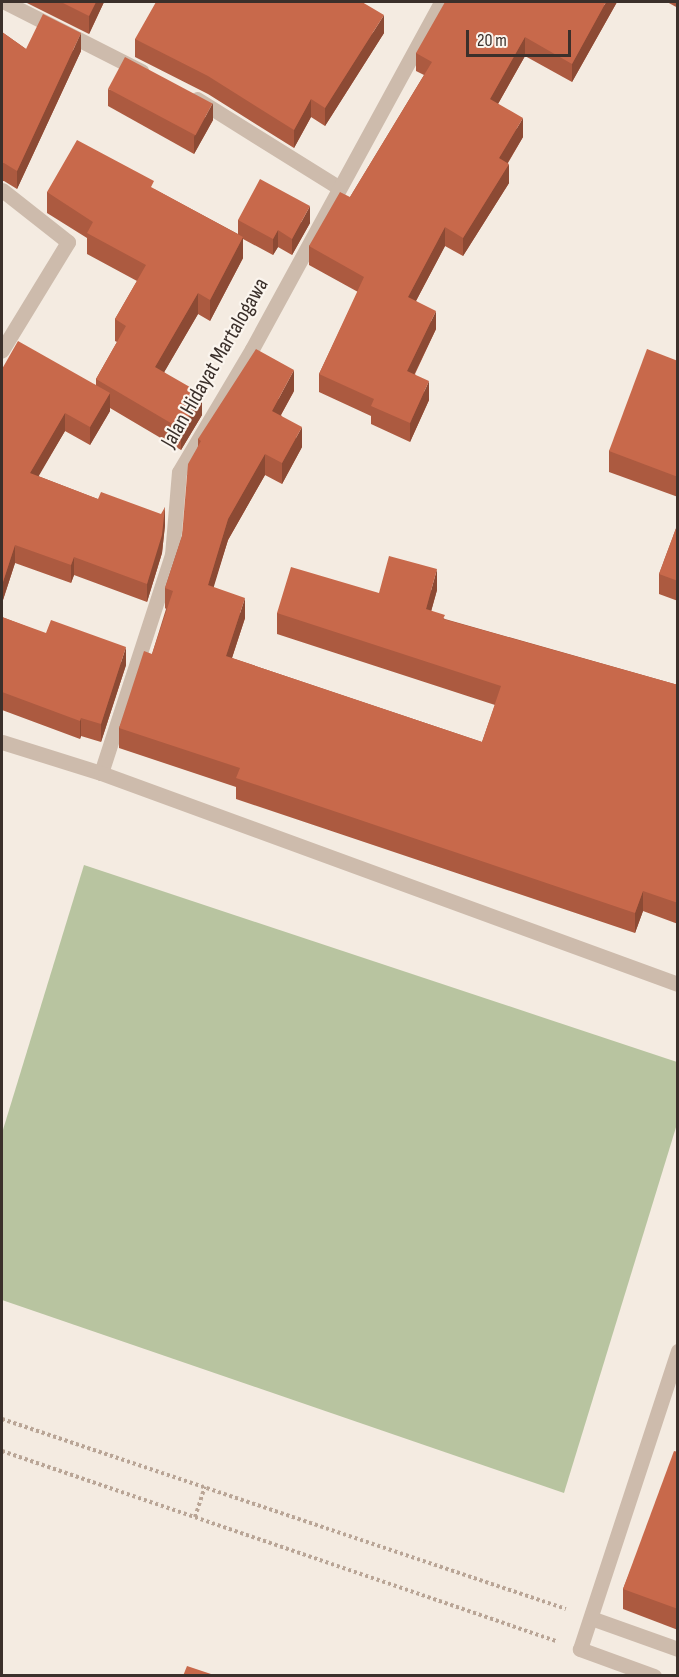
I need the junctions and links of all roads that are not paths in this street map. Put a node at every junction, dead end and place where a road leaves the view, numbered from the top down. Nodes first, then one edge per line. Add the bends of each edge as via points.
1 (5, 2) edge
2 (441, 2) edge
3 (151, 76) edge
4 (182, 92) edge
5 (338, 187) junction
6 (2, 190) edge
7 (2, 350) edge
8 (2, 742) edge
9 (100, 773) junction
10 (678, 984) edge
11 (678, 1351) edge
12 (591, 1618) junction
13 (678, 1649) edge
14 (654, 1676) edge

1 - 3 street
2 - 5 street, Jalan Hidayat Martalogawa
4 - 5 street
5 - 9 street, Jalan Hidayat Martalogawa via 252,349 179,472 172,555
6 - 7 street via 68,242
8 - 9 street
9 - 10 street
11 - 12 street
12 - 13 street
12 - 14 street via 579,1649

